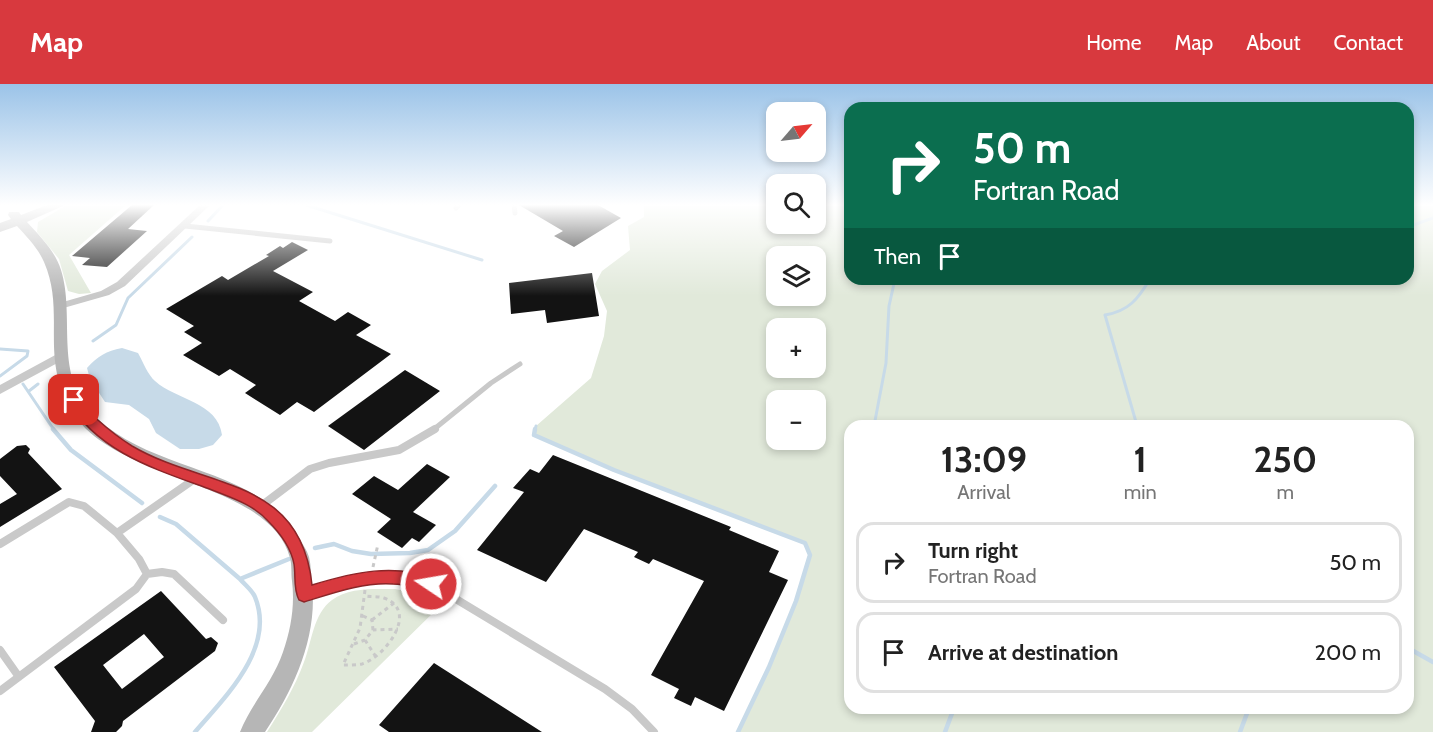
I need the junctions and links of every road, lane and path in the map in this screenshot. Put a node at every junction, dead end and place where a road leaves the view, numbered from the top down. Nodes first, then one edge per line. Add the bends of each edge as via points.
1 (31, 235) edge
2 (175, 235) edge
3 (269, 235) edge
4 (330, 242) dead end
5 (60, 306) junction
6 (59, 357) junction
7 (520, 364) dead end
8 (0, 390) edge
9 (196, 478) junction
10 (261, 506) junction
11 (117, 533) junction
12 (0, 544) edge
13 (378, 544) dead end
14 (373, 567) dead end
15 (147, 574) junction
16 (364, 590) dead end
17 (304, 595) junction
18 (365, 596) junction
19 (394, 603) junction
20 (362, 616) junction
21 (223, 620) dead end
22 (372, 620) junction
23 (398, 629) junction
24 (374, 630) junction
25 (365, 640) junction
26 (352, 644) junction
27 (0, 650) edge
28 (376, 657) junction
29 (19, 677) junction
30 (0, 691) edge
31 (251, 732) edge
32 (654, 732) edge

1 - 5 street via 50,260
2 - 5 street via 122,284
3 - 4 lane
5 - 6 street
6 - 8 street
6 - 9 street via 66,385 92,424 147,460
7 - 10 lane via 487,384 412,445 370,459 316,466
9 - 10 street
9 - 11 lane
10 - 17 street via 284,527 295,544 302,562
11 - 12 lane via 84,506 69,502
11 - 15 lane
13 - 14 path
15 - 21 lane via 174,574
15 - 29 lane via 136,590
16 - 18 path
17 - 31 street via 298,642 289,668
17 - 32 lane via 374,577 431,584 605,689
18 - 19 path via 388,598
18 - 20 path
19 - 22 path
19 - 23 path
20 - 22 path
20 - 26 path
22 - 24 path
23 - 24 path
23 - 28 path via 392,643
24 - 25 path
25 - 26 path
25 - 28 path
26 - 28 path via 343,665 358,665
27 - 29 lane
29 - 30 lane

